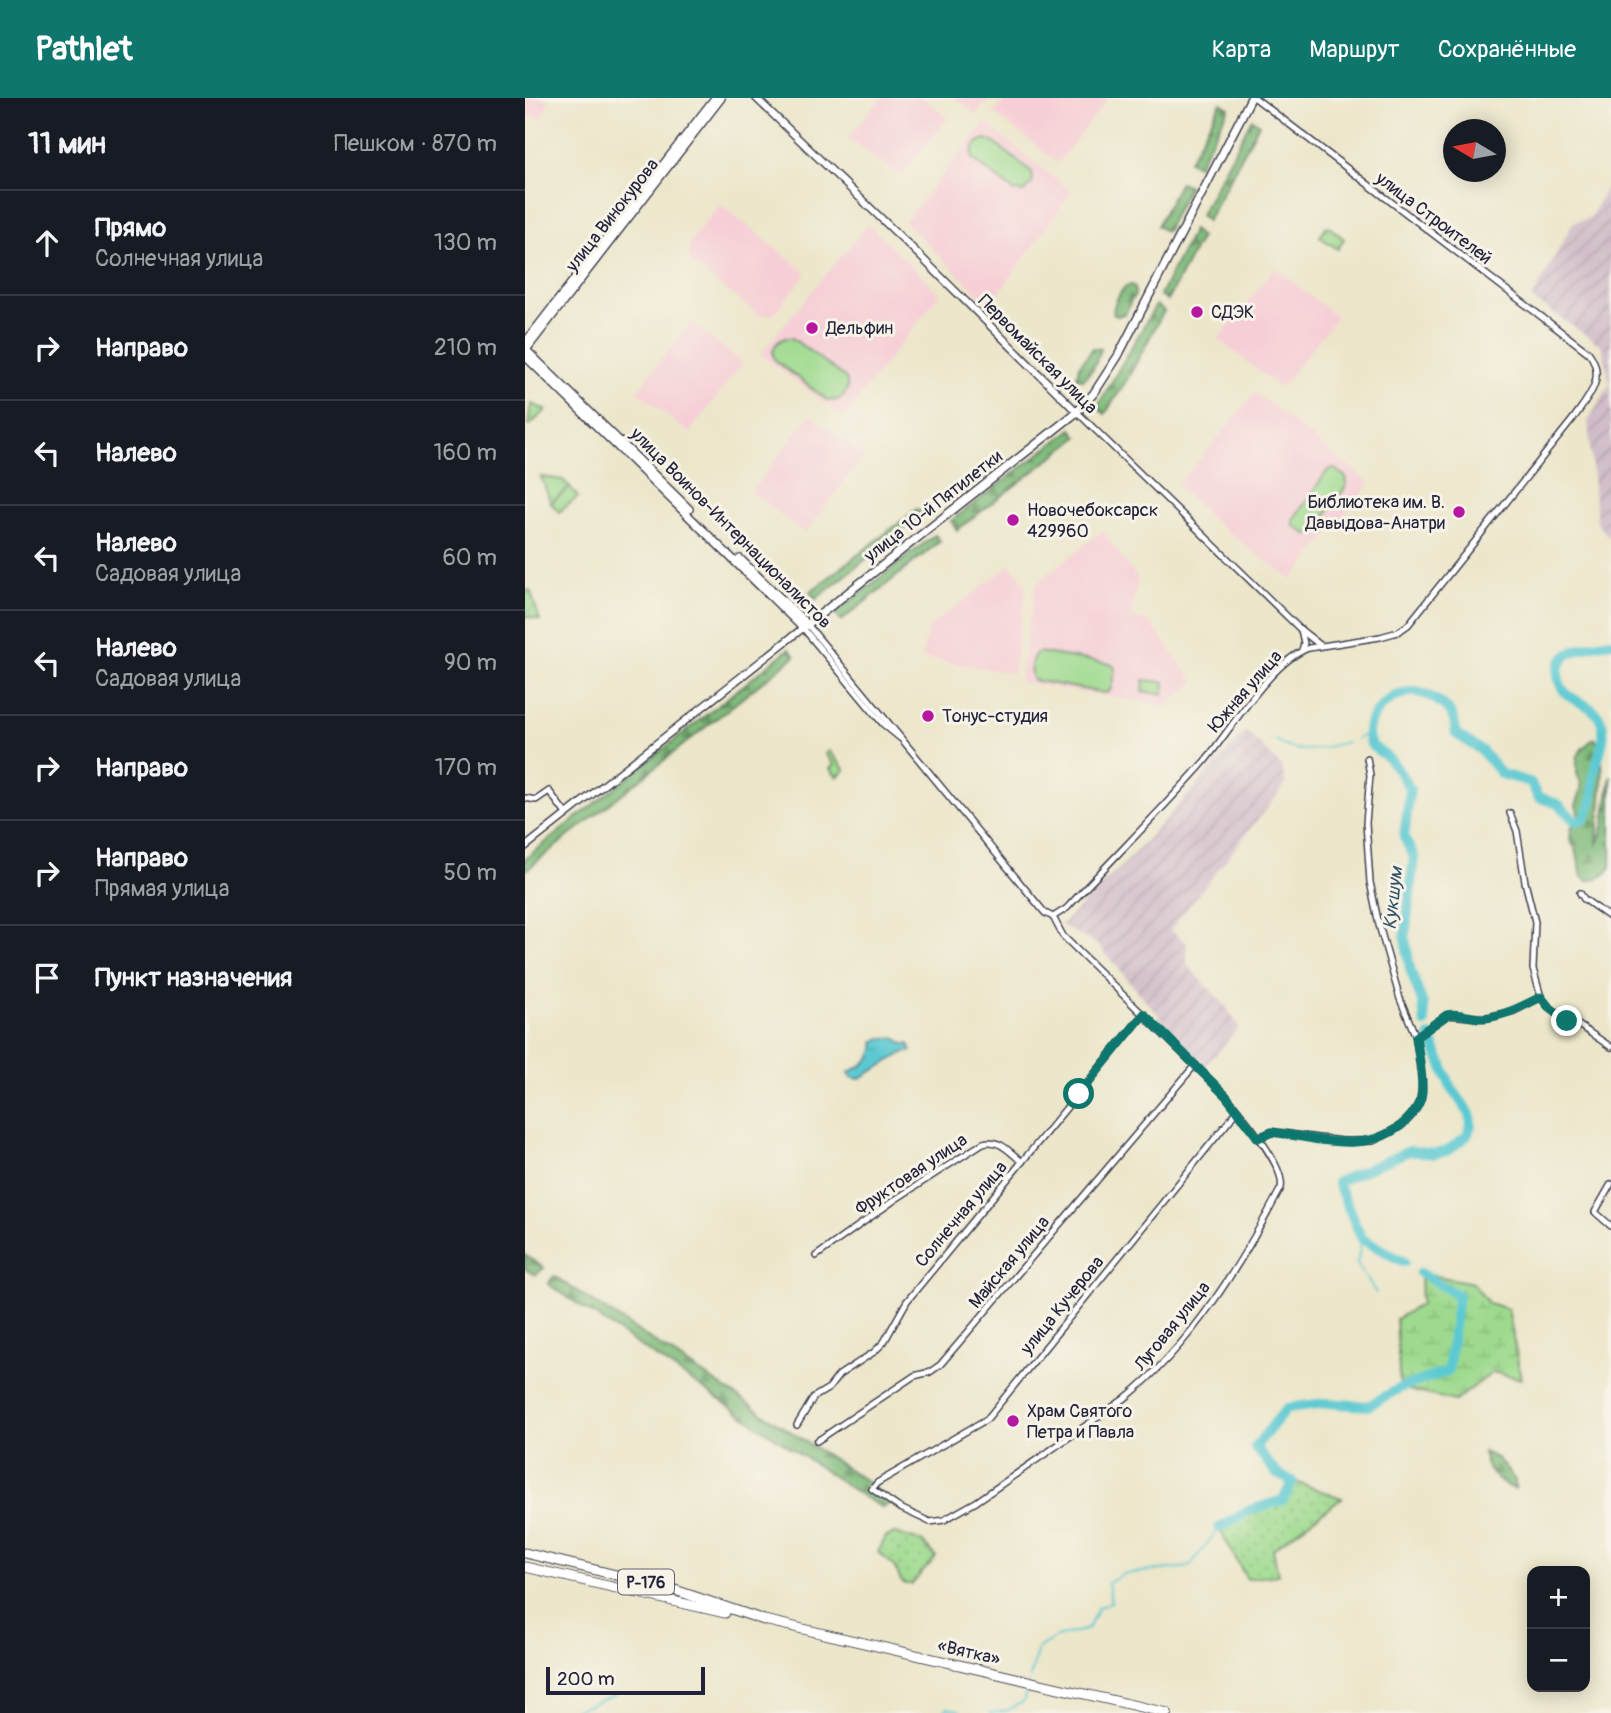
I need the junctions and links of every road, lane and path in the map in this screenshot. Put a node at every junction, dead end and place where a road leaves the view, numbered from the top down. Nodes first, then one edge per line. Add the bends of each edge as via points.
1 (715, 98) edge
2 (721, 98) edge
3 (756, 98) edge
4 (1253, 98) edge
5 (669, 162) junction
6 (525, 350) edge
7 (1594, 361) joint
8 (1077, 412) junction
9 (805, 626) junction
10 (1301, 630) junction
11 (1321, 645) junction
12 (1301, 650) junction
13 (1367, 758) dead end
14 (525, 798) edge
15 (1510, 813) dead end
16 (566, 814) junction
17 (525, 846) edge
18 (1580, 892) dead end
19 (1053, 918) junction
20 (1611, 918) edge
21 (1541, 997) junction
22 (1144, 1014) junction
23 (1416, 1037) junction
24 (1611, 1047) edge
25 (1195, 1065) junction
26 (1238, 1110) junction
27 (1258, 1138) junction
28 (1022, 1162) junction
29 (1282, 1181) joint
30 (1611, 1184) edge
31 (1611, 1226) edge
32 (816, 1256) dead end
33 (797, 1425) dead end
34 (817, 1441) dead end
35 (877, 1483) joint
36 (525, 1553) edge
37 (525, 1567) edge
38 (764, 1620) junction
39 (1161, 1712) edge

1 - 5 main road, улица Винокурова
2 - 5 main road, улица Винокурова
3 - 8 street, Первомайская улица
4 - 7 street, улица Строителей
4 - 8 main road, улица 10-й Пятилетки via 1118,356
5 - 6 main road, улица Винокурова
6 - 9 main road, улица Воинов-Интернационалистов
7 - 11 street, Южная улица via 1597,379 1590,397 1408,625 1380,637
8 - 9 main road, улица 10-й Пятилетки
8 - 10 street, Первомайская улица
9 - 16 street, улица 10-й Пятилетки
9 - 19 street, улица Воинов-Интернационалистов
10 - 11 street, Первомайская улица
10 - 12 street
11 - 12 street, Южная улица
12 - 19 street, Южная улица via 1270,679 1190,777
13 - 23 street via 1370,882 1400,999
14 - 16 street via 535,800 549,791
15 - 21 street via 1535,922 1533,969
16 - 17 street, улица 10-й Пятилетки
18 - 20 street via 1584,900
19 - 22 street, улица Воинов-Интернационалистов via 1063,936
21 - 23 street via 1514,1011 1485,1018 1447,1015
21 - 24 street via 1567,1021
22 - 25 street, улица Воинов-Интернационалистов
22 - 28 street, Солнечная улица
23 - 27 street via 1421,1099 1401,1126 1373,1141 1355,1143 1272,1132
25 - 26 street, улица Воинов-Интернационалистов
25 - 34 street, Майская улица via 940,1366 914,1376
26 - 27 street, улица Воинов-Интернационалистов
26 - 35 street, улица Кучерова via 987,1419
27 - 29 street, улица Воинов-Интернационалистов
28 - 32 street, Фруктовая улица via 1000,1144 983,1143
28 - 33 street, Солнечная улица via 907,1301 884,1342 814,1397
29 - 35 street, Луговая улица via 1222,1288 1146,1382 944,1520 930,1522 898,1507 872,1489
30 - 31 street via 1595,1212
36 - 38 highway, «Вятка» / Р-176 via 666,1587
37 - 38 highway, «Вятка» / Р-176
38 - 39 highway, «Вятка» / Р-176

